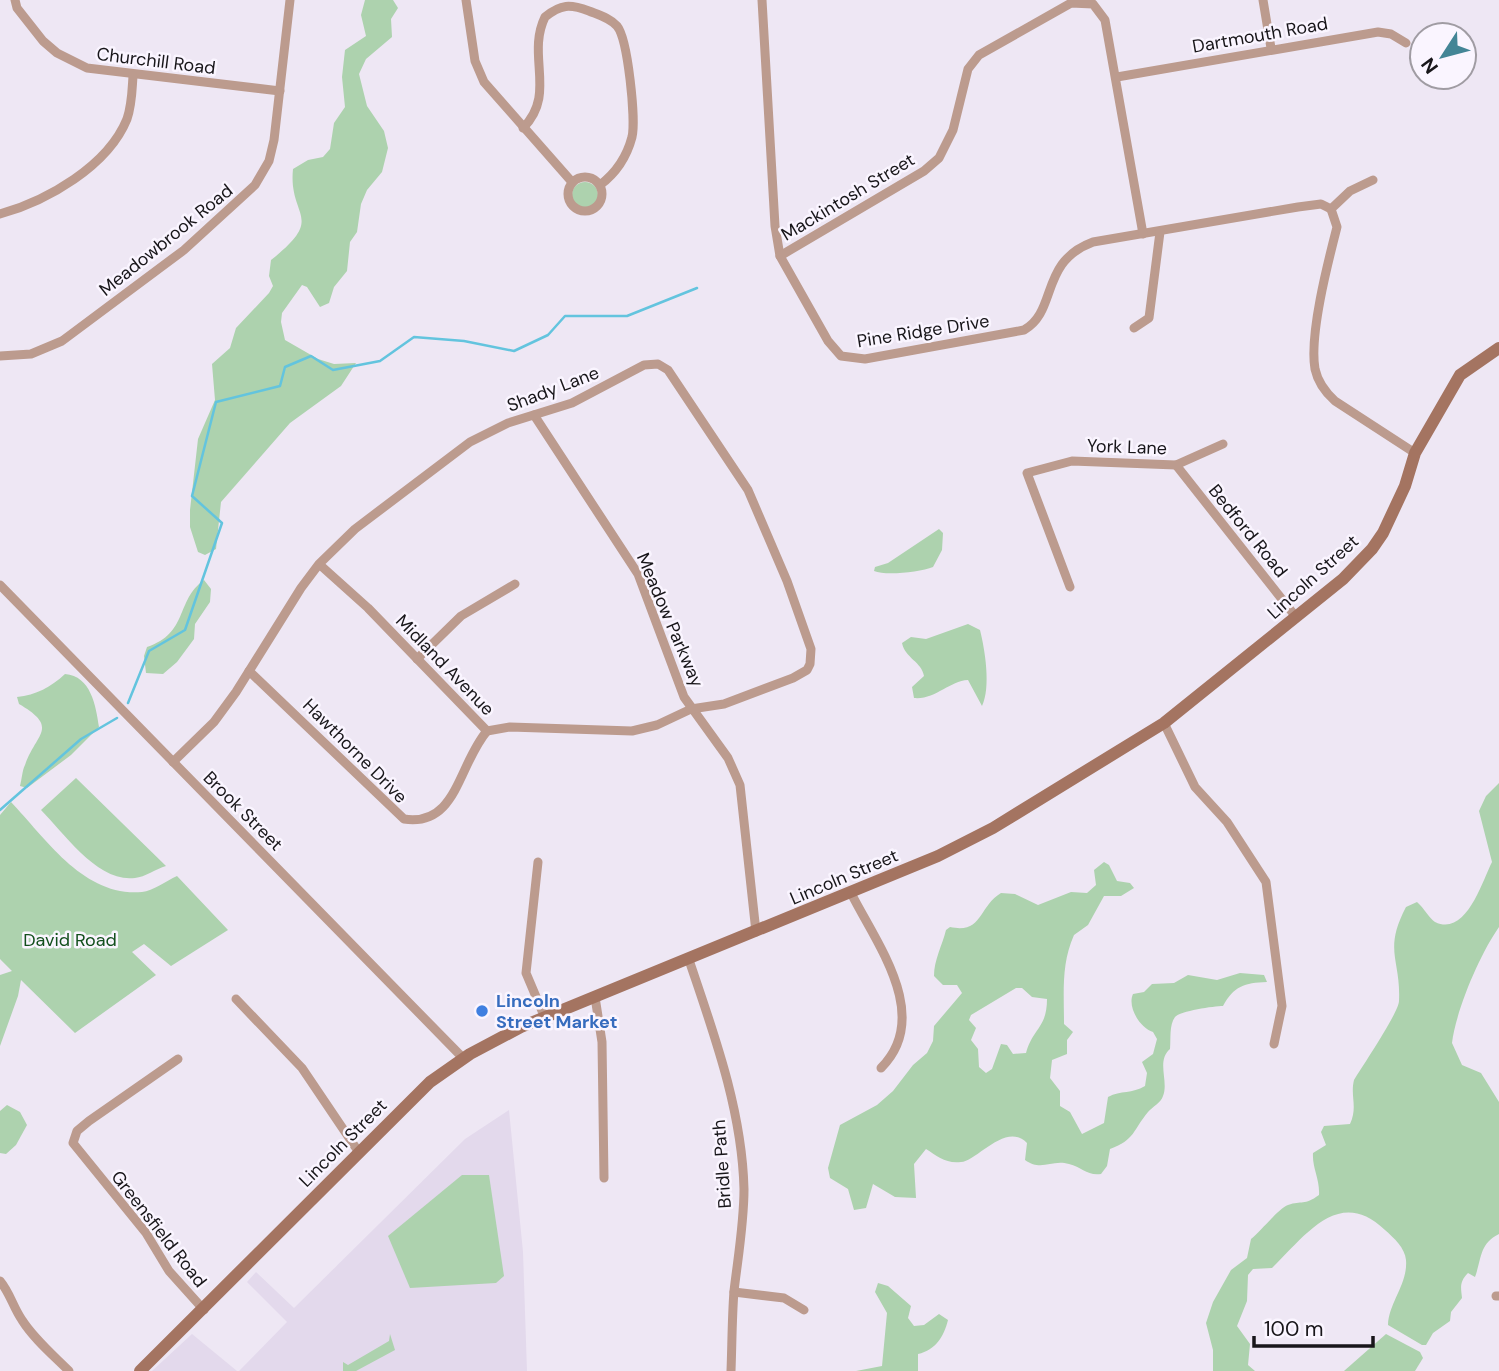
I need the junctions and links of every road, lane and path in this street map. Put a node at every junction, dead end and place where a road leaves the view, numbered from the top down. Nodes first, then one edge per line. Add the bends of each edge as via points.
1 (15, 0) edge
2 (290, 0) edge
3 (466, 0) edge
4 (762, 0) edge
5 (1263, 0) edge
6 (1094, 2) edge
7 (1406, 43) dead end
8 (1271, 48) junction
9 (133, 76) junction
10 (1117, 77) junction
11 (280, 91) junction
12 (523, 128) junction
13 (1373, 180) dead end
14 (572, 182) junction
15 (600, 185) junction
16 (1331, 209) junction
17 (0, 214) edge
18 (1160, 232) junction
19 (1143, 234) junction
20 (780, 256) junction
21 (1134, 328) dead end
22 (1499, 348) edge
23 (0, 356) edge
24 (534, 415) junction
25 (1223, 444) dead end
26 (1415, 453) junction
27 (1176, 465) junction
28 (319, 564) junction
29 (515, 584) dead end
30 (0, 585) edge
31 (1070, 587) dead end
32 (1296, 617) junction
33 (417, 659) junction
34 (249, 671) junction
35 (691, 709) junction
36 (1164, 723) junction
37 (487, 731) junction
38 (173, 762) junction
39 (538, 862) dead end
40 (851, 892) junction
41 (756, 932) junction
42 (689, 960) junction
43 (596, 998) junction
44 (236, 999) dead end
45 (545, 1017) junction
46 (1275, 1044) dead end
47 (463, 1058) junction
48 (178, 1059) dead end
49 (881, 1068) dead end
50 (358, 1151) junction
51 (604, 1178) dead end
52 (0, 1281) edge
53 (734, 1292) junction
54 (204, 1310) junction
55 (804, 1310) dead end
56 (69, 1371) edge
57 (140, 1371) edge
58 (731, 1371) edge

1 - 9 street, Churchill Road via 57,53 87,68
2 - 11 street, Meadowbrook Road
3 - 12 street via 479,72
4 - 20 street, Pine Ridge Drive
5 - 8 street
6 - 10 street, Mackintosh Street via 1105,20
6 - 20 street, Mackintosh Street via 1071,3 979,55 968,69 953,130 939,158
7 - 8 street, Dartmouth Road via 1378,32
8 - 10 street, Dartmouth Road
9 - 11 street, Churchill Road
9 - 17 street via 127,118 110,146 45,196
10 - 19 street, Mackintosh Street
11 - 23 street, Meadowbrook Road via 269,161 242,199 169,262 62,341 31,354
12 - 14 street
12 - 15 street via 540,100 537,43 545,17 564,5 573,5 609,19 618,27 627,49 632,135 619,167
13 - 16 street via 1350,191
14 - 15 street via 585,177
14 - 15 street via 568,199 580,212 601,202
16 - 18 street, Pine Ridge Drive via 1321,204
16 - 26 street via 1337,227 1315,340 1318,381 1329,396 1360,420
18 - 19 street, Pine Ridge Drive
18 - 21 street via 1153,306 1149,318
19 - 20 street, Pine Ridge Drive via 1093,242 1068,254 1038,315 1024,330 865,359 841,356 828,341
22 - 26 main road, Lincoln Street via 1460,375
24 - 28 street, Shady Lane via 470,442 355,529
24 - 35 street, Meadow Parkway via 638,574
24 - 35 street, Shady Lane via 572,403 644,365 664,366 748,491 787,581 811,649 810,664 807,670 770,687 724,704
25 - 27 street, York Lane
26 - 32 main road, Lincoln Street via 1393,515 1372,549
27 - 31 street, York Lane via 1072,461 1027,473
27 - 32 street, Bedford Road
28 - 33 street, Midland Avenue
28 - 34 street, Shady Lane
29 - 33 street via 461,617
30 - 38 street, Brook Street
32 - 36 main road, Lincoln Street
33 - 37 street, Midland Avenue
34 - 37 street, Hawthorne Drive via 404,819 433,818 443,810 474,747
34 - 38 street, Shady Lane via 214,722
35 - 37 street, Midland Avenue via 632,731 510,727
35 - 41 street, Meadow Parkway via 728,758 740,785
36 - 40 main road, Lincoln Street via 993,828
36 - 46 street via 1195,787 1227,822 1266,882 1282,1006
38 - 47 street, Brook Street
39 - 45 street via 526,973
40 - 41 main road, Lincoln Street
40 - 49 street via 899,987 900,1033 894,1055
41 - 42 main road, Lincoln Street
42 - 43 main road, Lincoln Street
42 - 53 street, Bridle Path via 721,1058 739,1144 744,1190
43 - 45 main road, Lincoln Street
43 - 51 street
44 - 50 street via 302,1068
45 - 47 main road, Lincoln Street
47 - 50 main road, Lincoln Street via 430,1082
48 - 54 street, Greensfield Road via 89,1121 72,1143
50 - 54 main road, Lincoln Street
52 - 56 street via 29,1330
53 - 55 street via 784,1298
53 - 58 street, Bridle Path
54 - 57 main road, Lincoln Street

